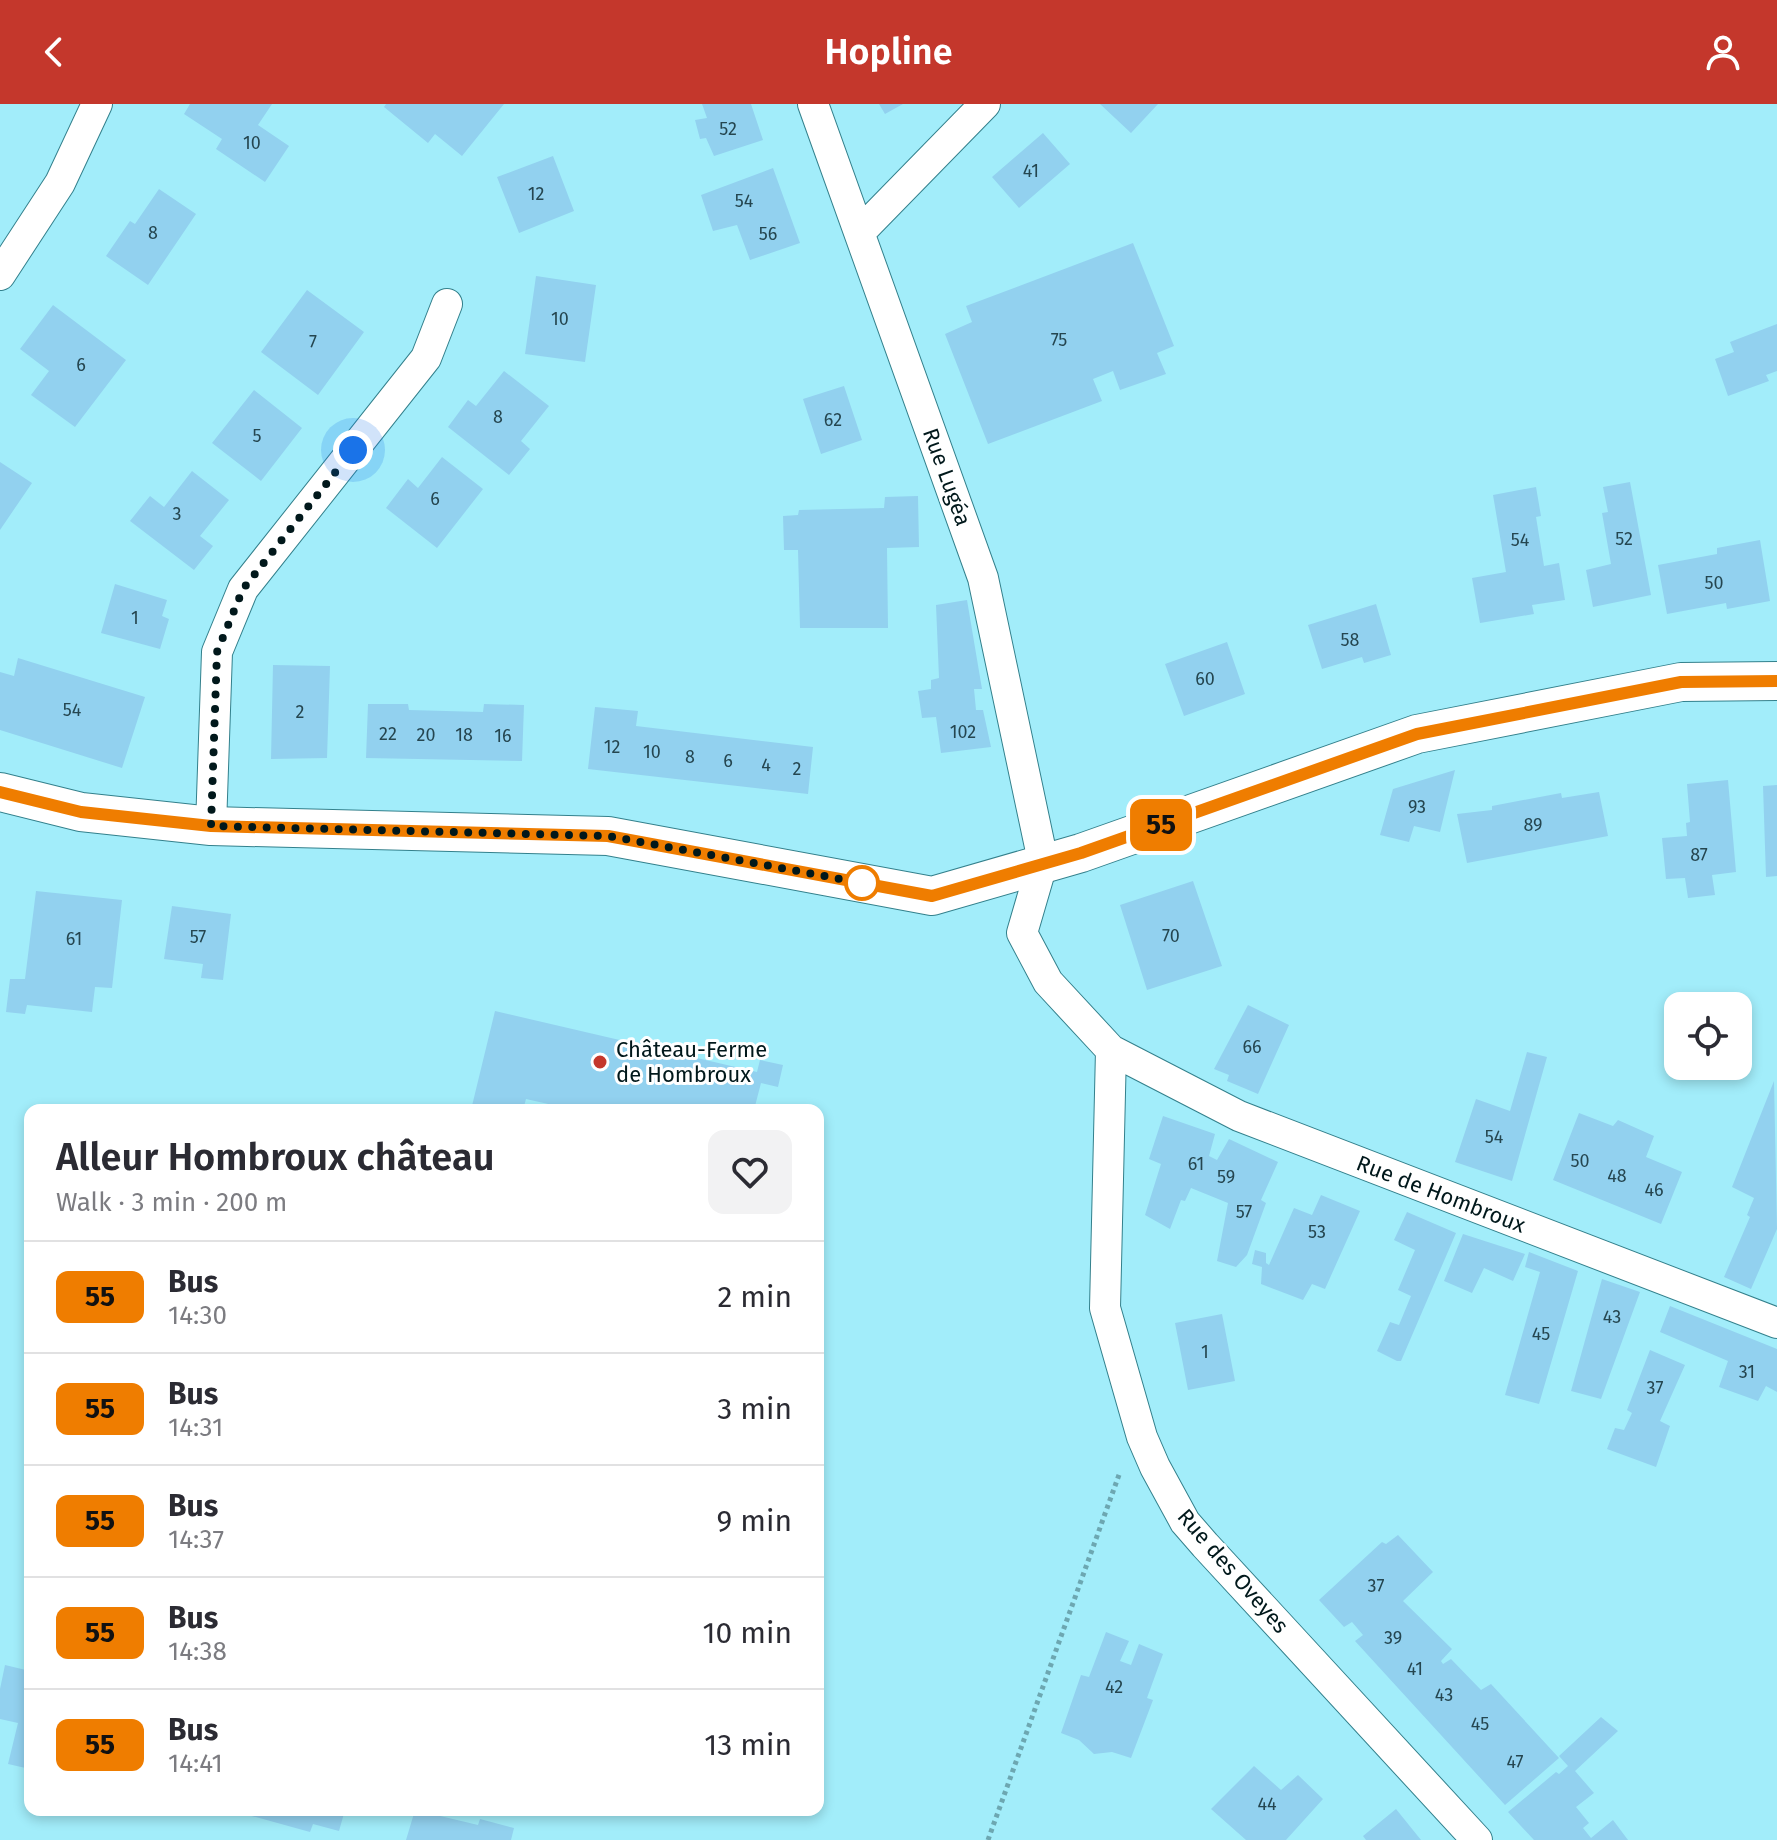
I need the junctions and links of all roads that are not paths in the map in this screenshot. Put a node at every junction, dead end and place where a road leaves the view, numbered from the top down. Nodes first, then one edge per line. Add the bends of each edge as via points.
1 (97, 104) edge
2 (813, 104) edge
3 (985, 104) edge
4 (860, 232) junction
5 (0, 275) edge
6 (447, 304) dead end
7 (1777, 681) edge
8 (0, 792) edge
9 (211, 826) junction
10 (1043, 861) junction
11 (1111, 1050) junction
12 (1777, 1323) edge
13 (1477, 1840) edge

1 - 5 street via 60,183
2 - 4 street, Rue Lugéa
3 - 4 street
4 - 10 street, Rue Lugéa via 983,578
6 - 9 street via 426,358 243,589 217,652
7 - 10 street via 1681,682 1417,734 1081,853
8 - 9 street via 81,812
9 - 10 street via 608,836 932,896
10 - 11 street, Rue de Hombroux via 1022,933 1048,982
11 - 12 street, Rue de Hombroux via 1239,1116
11 - 13 street, Rue des Oveyes via 1105,1308 1142,1437 1185,1522

